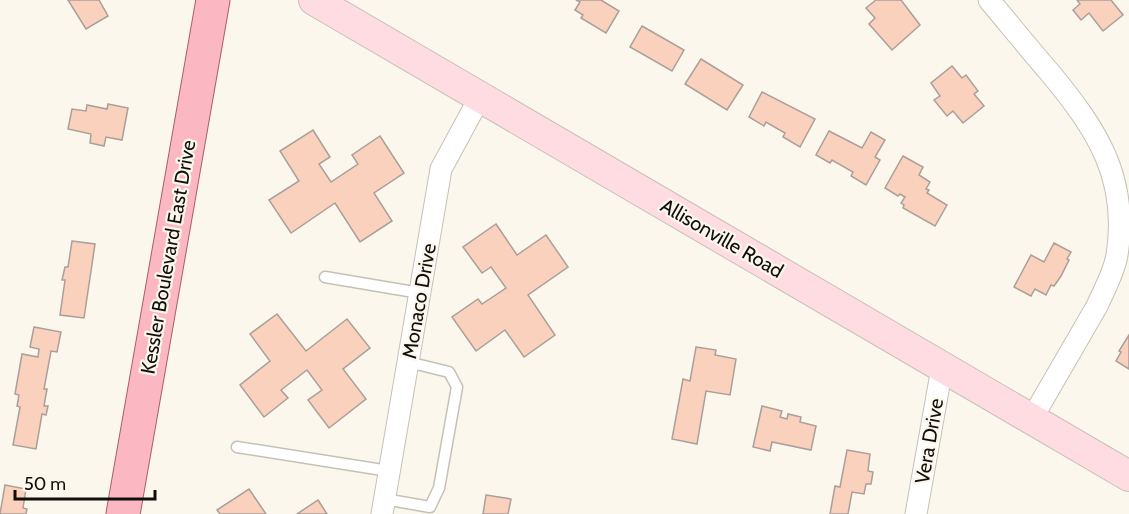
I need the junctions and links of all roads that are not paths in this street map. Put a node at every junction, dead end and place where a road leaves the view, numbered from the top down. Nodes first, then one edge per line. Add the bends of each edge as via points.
1 (213, 0) edge
2 (314, 0) edge
3 (990, 0) edge
4 (480, 97) junction
5 (325, 277) dead end
6 (420, 293) junction
7 (408, 362) junction
8 (942, 368) junction
9 (1031, 420) junction
10 (237, 447) dead end
11 (389, 471) junction
12 (1129, 476) edge
13 (383, 506) edge
14 (123, 514) edge
15 (916, 514) edge

1 - 14 main road, Kessler Boulevard East Drive
2 - 4 main road, Allisonville Road
3 - 9 street via 1092,126 1111,164 1119,198 1118,250 1105,291
4 - 6 street, Monaco Drive via 441,169
4 - 8 main road, Allisonville Road
5 - 6 lane
6 - 7 street, Monaco Drive
7 - 11 street, Monaco Drive
7 - 13 lane via 449,372 457,387 439,488 430,507
8 - 9 main road, Allisonville Road
8 - 15 street, Vera Drive
9 - 12 main road, Allisonville Road
10 - 11 lane
11 - 13 street, Monaco Drive

